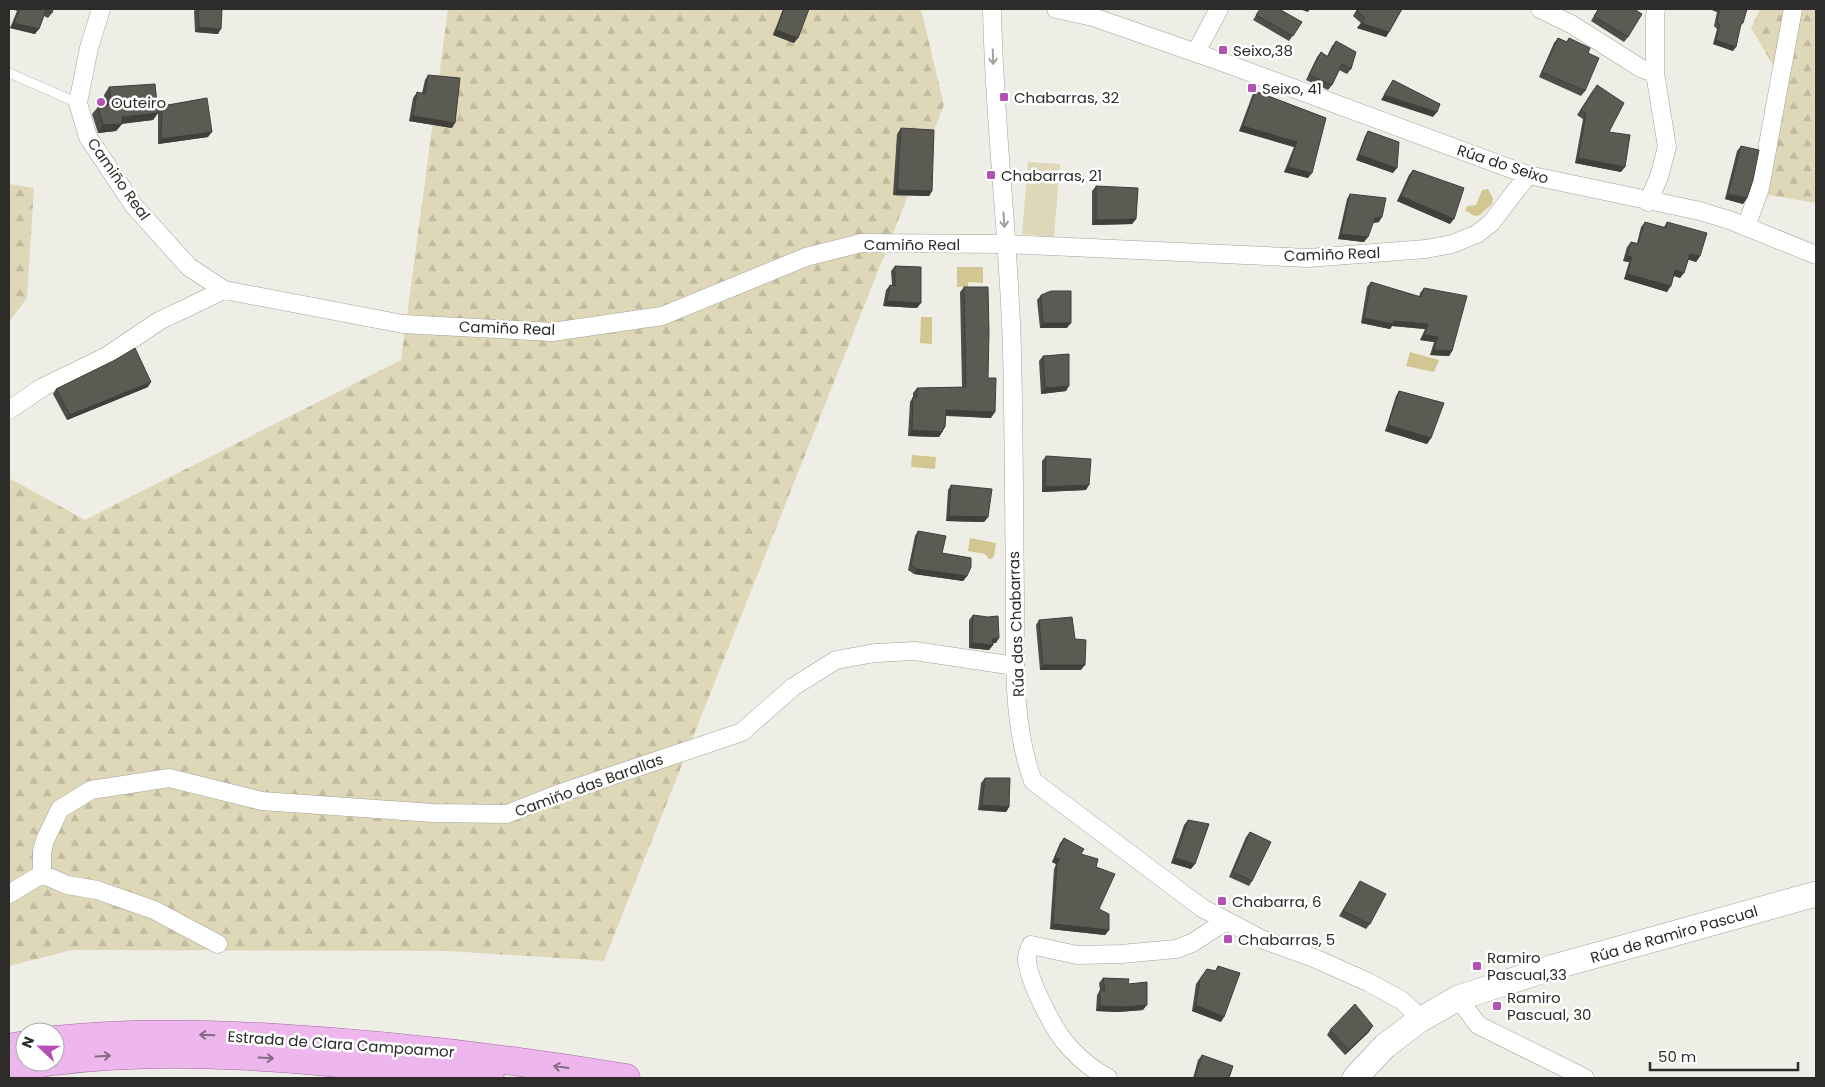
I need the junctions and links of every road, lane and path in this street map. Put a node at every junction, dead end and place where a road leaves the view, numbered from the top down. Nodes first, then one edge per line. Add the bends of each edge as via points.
1 (101, 9) edge
2 (992, 9) edge
3 (1056, 9) edge
4 (1219, 9) edge
5 (1540, 9) edge
6 (1792, 9) edge
7 (1653, 11) edge
8 (1196, 52) junction
9 (9, 73) edge
10 (1655, 73) junction
11 (78, 103) junction
12 (1528, 175) junction
13 (1648, 202) junction
14 (1746, 227) junction
15 (1006, 244) junction
16 (1816, 255) edge
17 (224, 290) junction
18 (9, 410) edge
19 (1016, 666) junction
20 (42, 874) junction
21 (9, 894) edge
22 (1816, 894) edge
23 (1226, 921) junction
24 (218, 944) dead end
25 (1458, 998) junction
26 (1418, 1020) junction
27 (65, 1039) edge
28 (65, 1060) edge
29 (490, 1078) edge
30 (626, 1078) edge
31 (1108, 1078) edge
32 (1356, 1078) edge
33 (1585, 1078) edge

1 - 11 street, Camiño Real
2 -> 15 street, Rúa das Chabarras
3 - 8 street, Rúa do Seixo via 1093,17
4 - 8 street
5 - 10 street via 1571,24 1642,69
6 - 14 street via 1760,188
7 - 10 street
8 - 12 street, Rúa do Seixo
9 - 11 lane
10 - 13 street via 1667,147
11 - 17 street, Camiño Real via 88,137 134,206 189,266
12 - 13 street, Rúa do Seixo
12 - 15 street, Camiño Real via 1491,223 1477,234 1452,244 1426,249 1308,258
13 - 14 street, Rúa do Seixo via 1700,212
14 - 16 street, Rúa do Seixo
15 - 17 street, Camiño Real via 861,244 806,257 662,316 552,332 403,324
15 - 19 street, Rúa das Chabarras via 1012,350
17 - 18 street via 159,321 107,356 43,386
19 - 20 street, Camiño das Barallas via 915,652 875,653 836,660 792,687 742,732 507,814 433,813 262,801 169,778 91,790 60,809 45,840
19 - 23 street, Rúa das Chabarras via 1022,741 1033,781 1202,908
20 - 21 street
20 - 24 street via 67,885 97,890 154,910
22 - 25 street, Rúa de Ramiro Pascual via 1554,967
23 - 26 street, Rúa das Chabarras via 1261,940 1314,958 1368,982 1401,1000
23 - 31 street via 1192,943 1176,949 1077,955 1031,945 1026,958 1030,975 1054,1026 1067,1045
25 - 26 street, Rúa de Ramiro Pascual
25 - 33 street via 1478,1025
26 - 32 street, Rúa de Ramiro Pascual via 1385,1046
30 -> 27 main road, Estrada de Clara Campoamor via 449,1052 329,1041 206,1034 132,1034
28 -> 29 main road, Estrada de Clara Campoamor via 131,1054 245,1057

